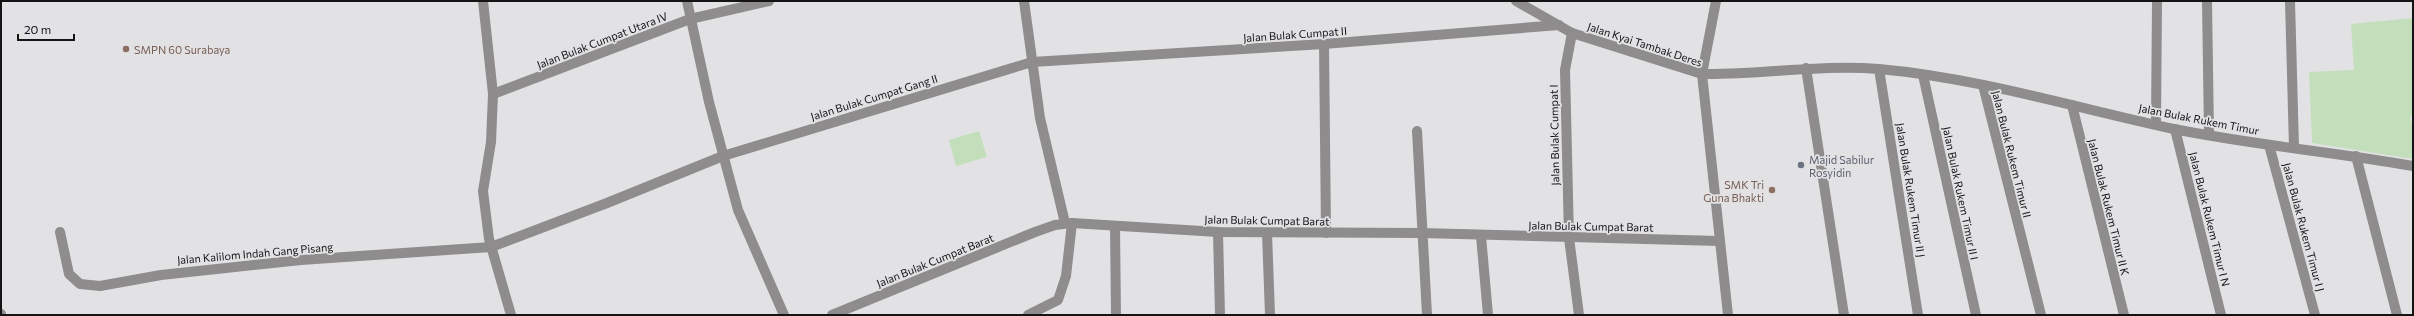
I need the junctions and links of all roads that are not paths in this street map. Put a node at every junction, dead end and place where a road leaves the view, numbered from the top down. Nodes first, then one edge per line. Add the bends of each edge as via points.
1 (483, 1) edge
2 (687, 1) edge
3 (769, 1) edge
4 (1024, 1) edge
5 (1516, 1) edge
6 (1716, 1) edge
7 (2157, 1) edge
8 (2208, 1) edge
9 (2290, 1) edge
10 (690, 19) junction
11 (1559, 25) junction
12 (1572, 33) junction
13 (1324, 44) junction
14 (1032, 62) junction
15 (1806, 68) junction
16 (1879, 69) junction
17 (1702, 74) junction
18 (1923, 75) junction
19 (1983, 85) junction
20 (493, 94) junction
21 (2072, 105) junction
22 (2156, 124) junction
23 (2175, 129) junction
24 (1417, 131) dead end
25 (2208, 134) junction
26 (2269, 145) junction
27 (2294, 148) junction
28 (723, 156) junction
29 (2356, 156) junction
30 (2413, 166) edge
31 (1068, 224) junction
32 (1115, 226) junction
33 (60, 232) dead end
34 (1218, 232) junction
35 (1267, 233) junction
36 (1326, 233) junction
37 (1421, 233) junction
38 (1481, 236) junction
39 (1569, 238) junction
40 (1719, 241) junction
41 (491, 247) junction
42 (511, 315) edge
43 (784, 315) edge
44 (832, 315) edge
45 (1028, 315) edge
46 (1116, 315) edge
47 (1220, 315) edge
48 (1270, 315) edge
49 (1427, 315) edge
50 (1488, 315) edge
51 (1579, 315) edge
52 (1728, 315) edge
53 (1844, 315) edge
54 (1918, 315) edge
55 (1976, 315) edge
56 (2041, 315) edge
57 (2124, 315) edge
58 (2221, 315) edge
59 (2315, 315) edge
60 (2397, 315) edge

1 - 20 street
2 - 10 street
3 - 10 street, Jalan Bulak Cumpat Utara IV
4 - 14 street
5 - 11 street, Jalan Kyai Tambak Deres
6 - 17 street
7 - 22 street
8 - 25 street
9 - 27 street
10 - 20 street, Jalan Bulak Cumpat Utara IV
10 - 28 street
11 - 12 street, Jalan Kyai Tambak Deres
11 - 13 street, Jalan Bulak Cumpat II
12 - 17 street, Jalan Kyai Tambak Deres
12 - 39 street, Jalan Bulak Cumpat I via 1565,70
13 - 14 street, Jalan Bulak Cumpat II
13 - 36 street
14 - 28 street, Jalan Bulak Cumpat Gang II
14 - 31 street via 1040,118
15 - 16 street, Jalan Bulak Rukem Timur II
15 - 17 street, Jalan Bulak Rukem Timur II via 1743,75
15 - 53 street
16 - 18 street, Jalan Bulak Rukem Timur II
16 - 54 street, Jalan Bulak Rukem Timur II J
17 - 40 street, Jalan Kyai Tambak Deres
18 - 19 street, Jalan Bulak Rukem Timur II
18 - 55 street, Jalan Bulak Rukem Timur II I
19 - 21 street, Jalan Bulak Rukem Timur
19 - 56 street, Jalan Bulak Rukem Timur II
20 - 41 street via 491,142 483,191
21 - 22 street, Jalan Bulak Rukem Timur
21 - 57 street, Jalan Bulak Rukem Timur II K
22 - 23 street, Jalan Bulak Rukem Timur
23 - 25 street, Jalan Bulak Rukem Timur
23 - 58 street, Jalan Bulak Rukem Timur I N
24 - 37 street
25 - 26 street, Jalan Bulak Rukem Timur
26 - 27 street, Jalan Bulak Rukem Timur
26 - 59 street, Jalan Bulak Rukem Timur I J
27 - 29 street, Jalan Bulak Rukem Timur
28 - 41 street, Jalan Bulak Cumpat Gang II
28 - 43 street via 738,210
29 - 30 street, Jalan Bulak Rukem Timur
29 - 60 street
31 - 32 street, Jalan Bulak Cumpat Barat
31 - 44 street, Jalan Bulak Cumpat Barat via 1035,232
31 - 45 street via 1066,276 1058,300
32 - 34 street, Jalan Bulak Cumpat Barat
32 - 46 street
33 - 41 street, Jalan Kalilom Indah Gang Pisang via 68,274 80,284 100,286 161,275 301,260
34 - 35 street, Jalan Bulak Cumpat Barat
34 - 47 street
35 - 36 street, Jalan Bulak Cumpat Barat
35 - 48 street
36 - 37 street, Jalan Bulak Cumpat Barat
37 - 38 street, Jalan Bulak Cumpat Barat
37 - 49 street
38 - 39 street, Jalan Bulak Cumpat Barat
38 - 50 street
39 - 40 street, Jalan Bulak Cumpat Barat
39 - 51 street, Jalan Bulak Cumpat I
40 - 52 street, Jalan Kyai Tambak Deres
41 - 42 street

